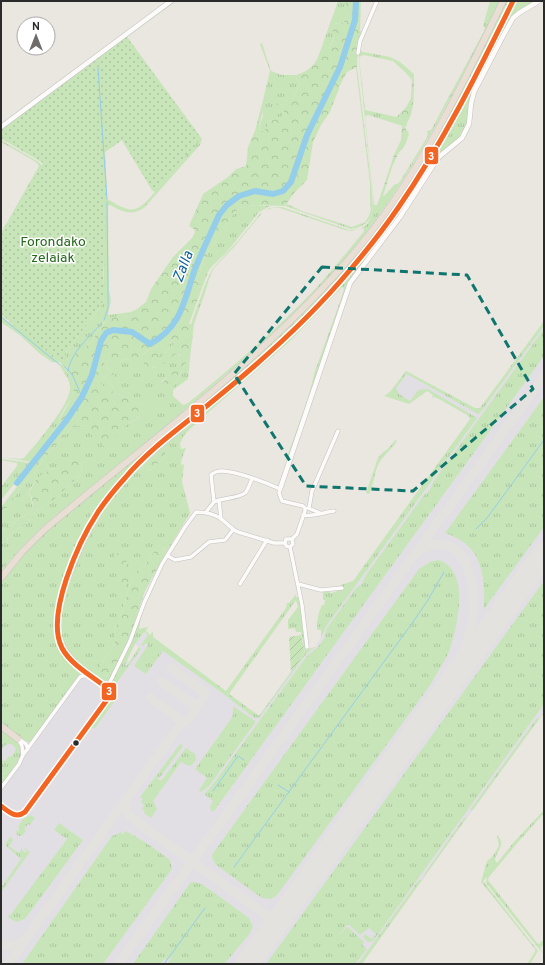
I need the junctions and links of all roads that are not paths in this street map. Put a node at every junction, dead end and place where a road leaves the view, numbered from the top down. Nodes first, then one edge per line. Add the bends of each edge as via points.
1 (171, 1) edge
2 (377, 1) edge
3 (503, 1) edge
4 (513, 1) edge
5 (539, 1) edge
6 (358, 52) dead end
7 (1, 127) edge
8 (338, 431) dead end
9 (252, 479) junction
10 (280, 489) junction
11 (219, 500) junction
12 (214, 502) junction
13 (307, 508) junction
14 (206, 512) junction
15 (334, 512) dead end
16 (320, 513) junction
17 (304, 515) junction
18 (221, 519) junction
19 (233, 530) junction
20 (292, 539) junction
21 (267, 540) junction
22 (285, 543) junction
23 (290, 547) junction
24 (168, 556) junction
25 (1, 578) edge
26 (240, 584) dead end
27 (298, 584) junction
28 (342, 588) dead end
29 (307, 647) dead end
30 (90, 675) junction
31 (107, 688) junction
32 (1, 726) edge
33 (18, 738) junction
34 (28, 749) junction
35 (23, 755) junction
36 (1, 788) edge
37 (1, 806) edge

1 - 7 street
2 - 6 street
3 - 25 highway via 456,95 420,159 390,205 336,273 264,347 44,530
4 - 30 highway via 437,145 398,208 370,245 300,324 140,463 114,490 97,514 66,581 56,621 60,646 75,664
5 - 10 street via 519,13 509,24 474,92 469,124 462,138 437,160 394,226 350,283
8 - 13 street
9 - 10 street
9 - 11 street via 246,492 240,496
9 - 12 street via 231,472 214,472 211,475
10 - 13 street via 282,501
11 - 12 street
11 - 18 street
12 - 14 street
13 - 16 street
13 - 17 street
14 - 18 street
14 - 24 street via 196,512
15 - 16 street
16 - 17 street
17 - 20 street via 297,534
18 - 19 street
19 - 21 street
19 - 24 street via 225,540 209,542 191,557 175,560
20 - 22 street via 288,538
20 - 23 street via 293,544
21 - 22 street
21 - 26 street
22 - 23 street
23 - 27 street
24 - 31 street via 162,564
27 - 28 street via 321,590
27 - 29 street
30 - 31 street
30 - 34 street via 80,677
31 - 37 street via 108,697 25,812 15,815
32 - 33 highway
33 - 34 street
33 - 35 street
34 - 35 street
35 - 36 street

